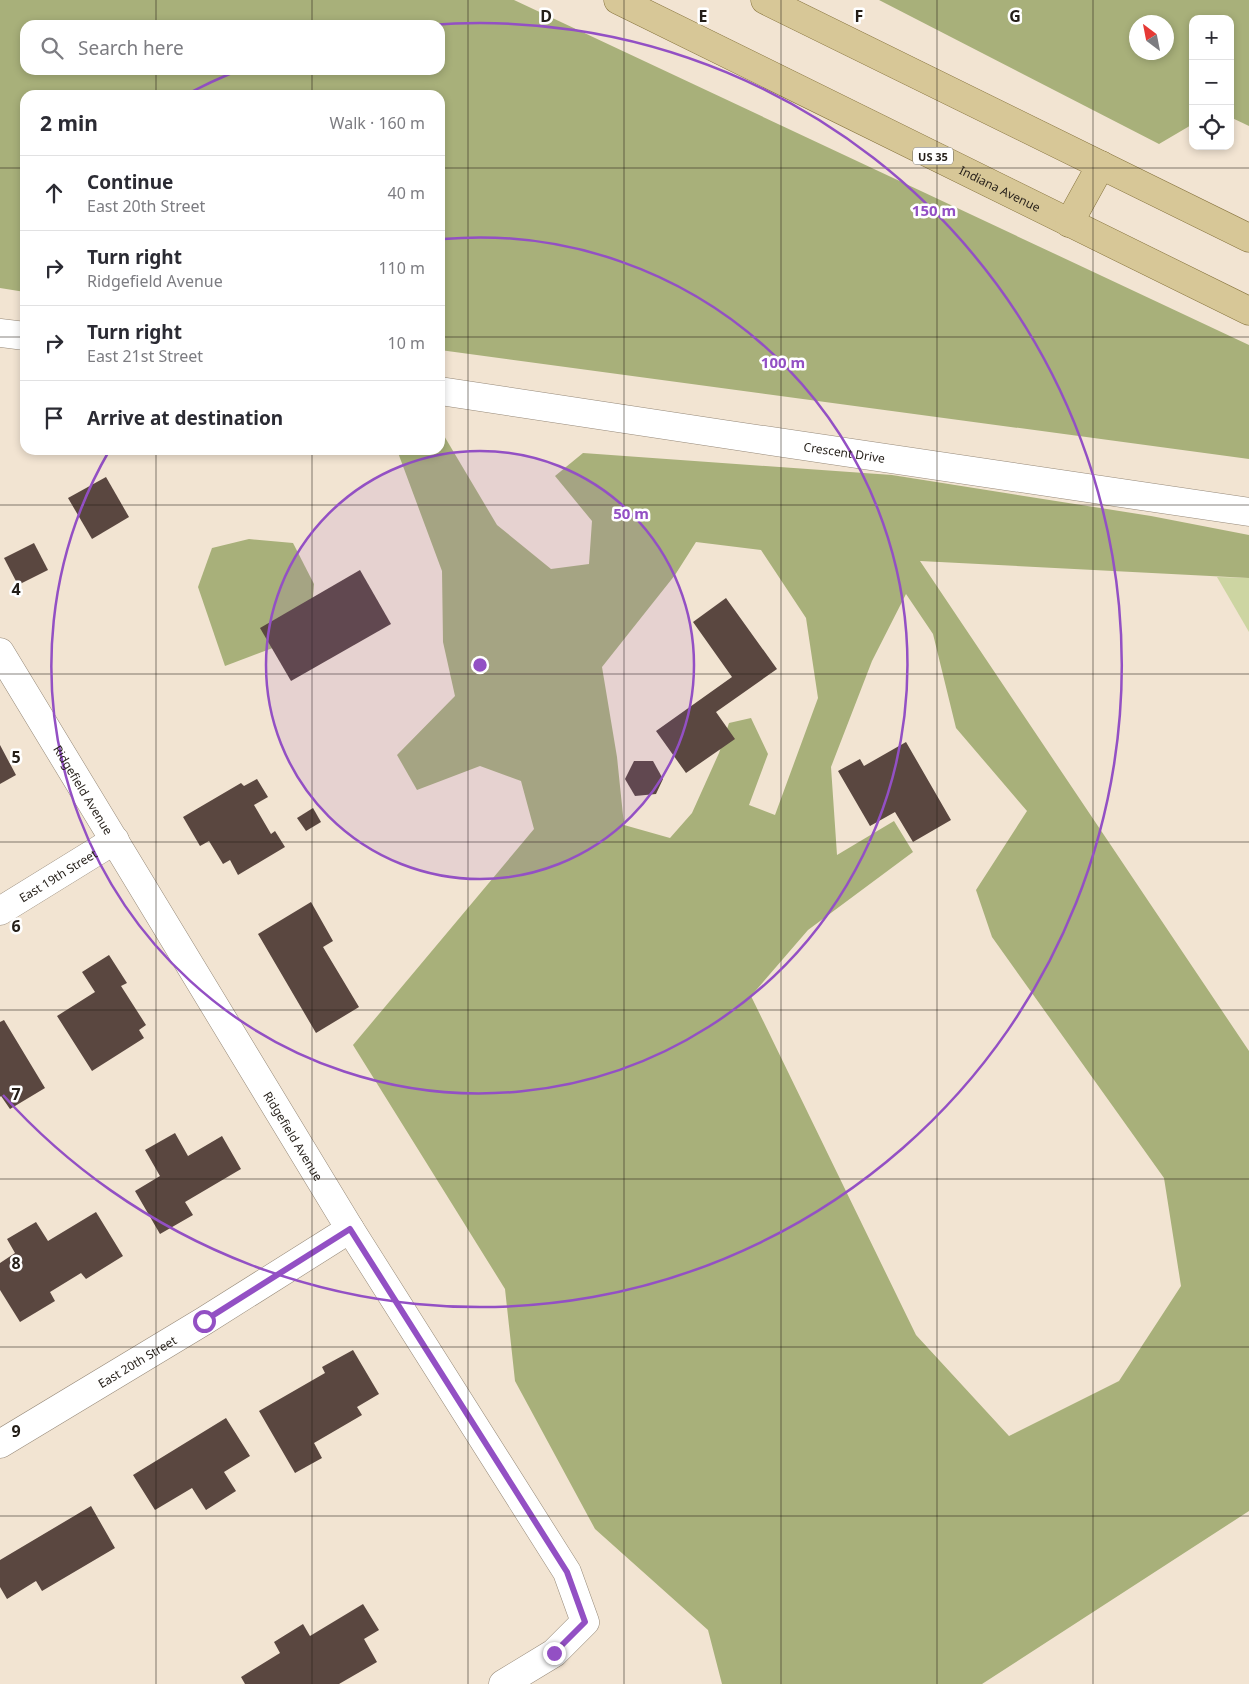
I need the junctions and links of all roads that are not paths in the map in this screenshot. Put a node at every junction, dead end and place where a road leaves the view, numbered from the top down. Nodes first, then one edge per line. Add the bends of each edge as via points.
1 (618, 0) edge
2 (765, 0) edge
3 (1101, 165) junction
4 (1069, 223) junction
5 (1249, 238) edge
6 (1249, 311) edge
7 (0, 333) edge
8 (20, 335) edge
9 (445, 392) edge
10 (1249, 512) edge
11 (0, 652) edge
12 (115, 840) junction
13 (0, 911) edge
14 (350, 1229) junction
15 (0, 1444) edge
16 (503, 1684) edge

1 - 4 main road, Indiana Avenue / US 35
2 - 3 main road
3 - 4 main road
3 - 5 main road
4 - 6 main road, Indiana Avenue / US 35
7 - 8 street
9 - 10 street, Crescent Drive
11 - 12 street, Ridgefield Avenue
12 - 13 street, East 19th Street
12 - 14 street, Ridgefield Avenue
14 - 15 street, East 20th Street
14 - 16 street, Ridgefield Avenue via 567,1572 585,1622 554,1653

